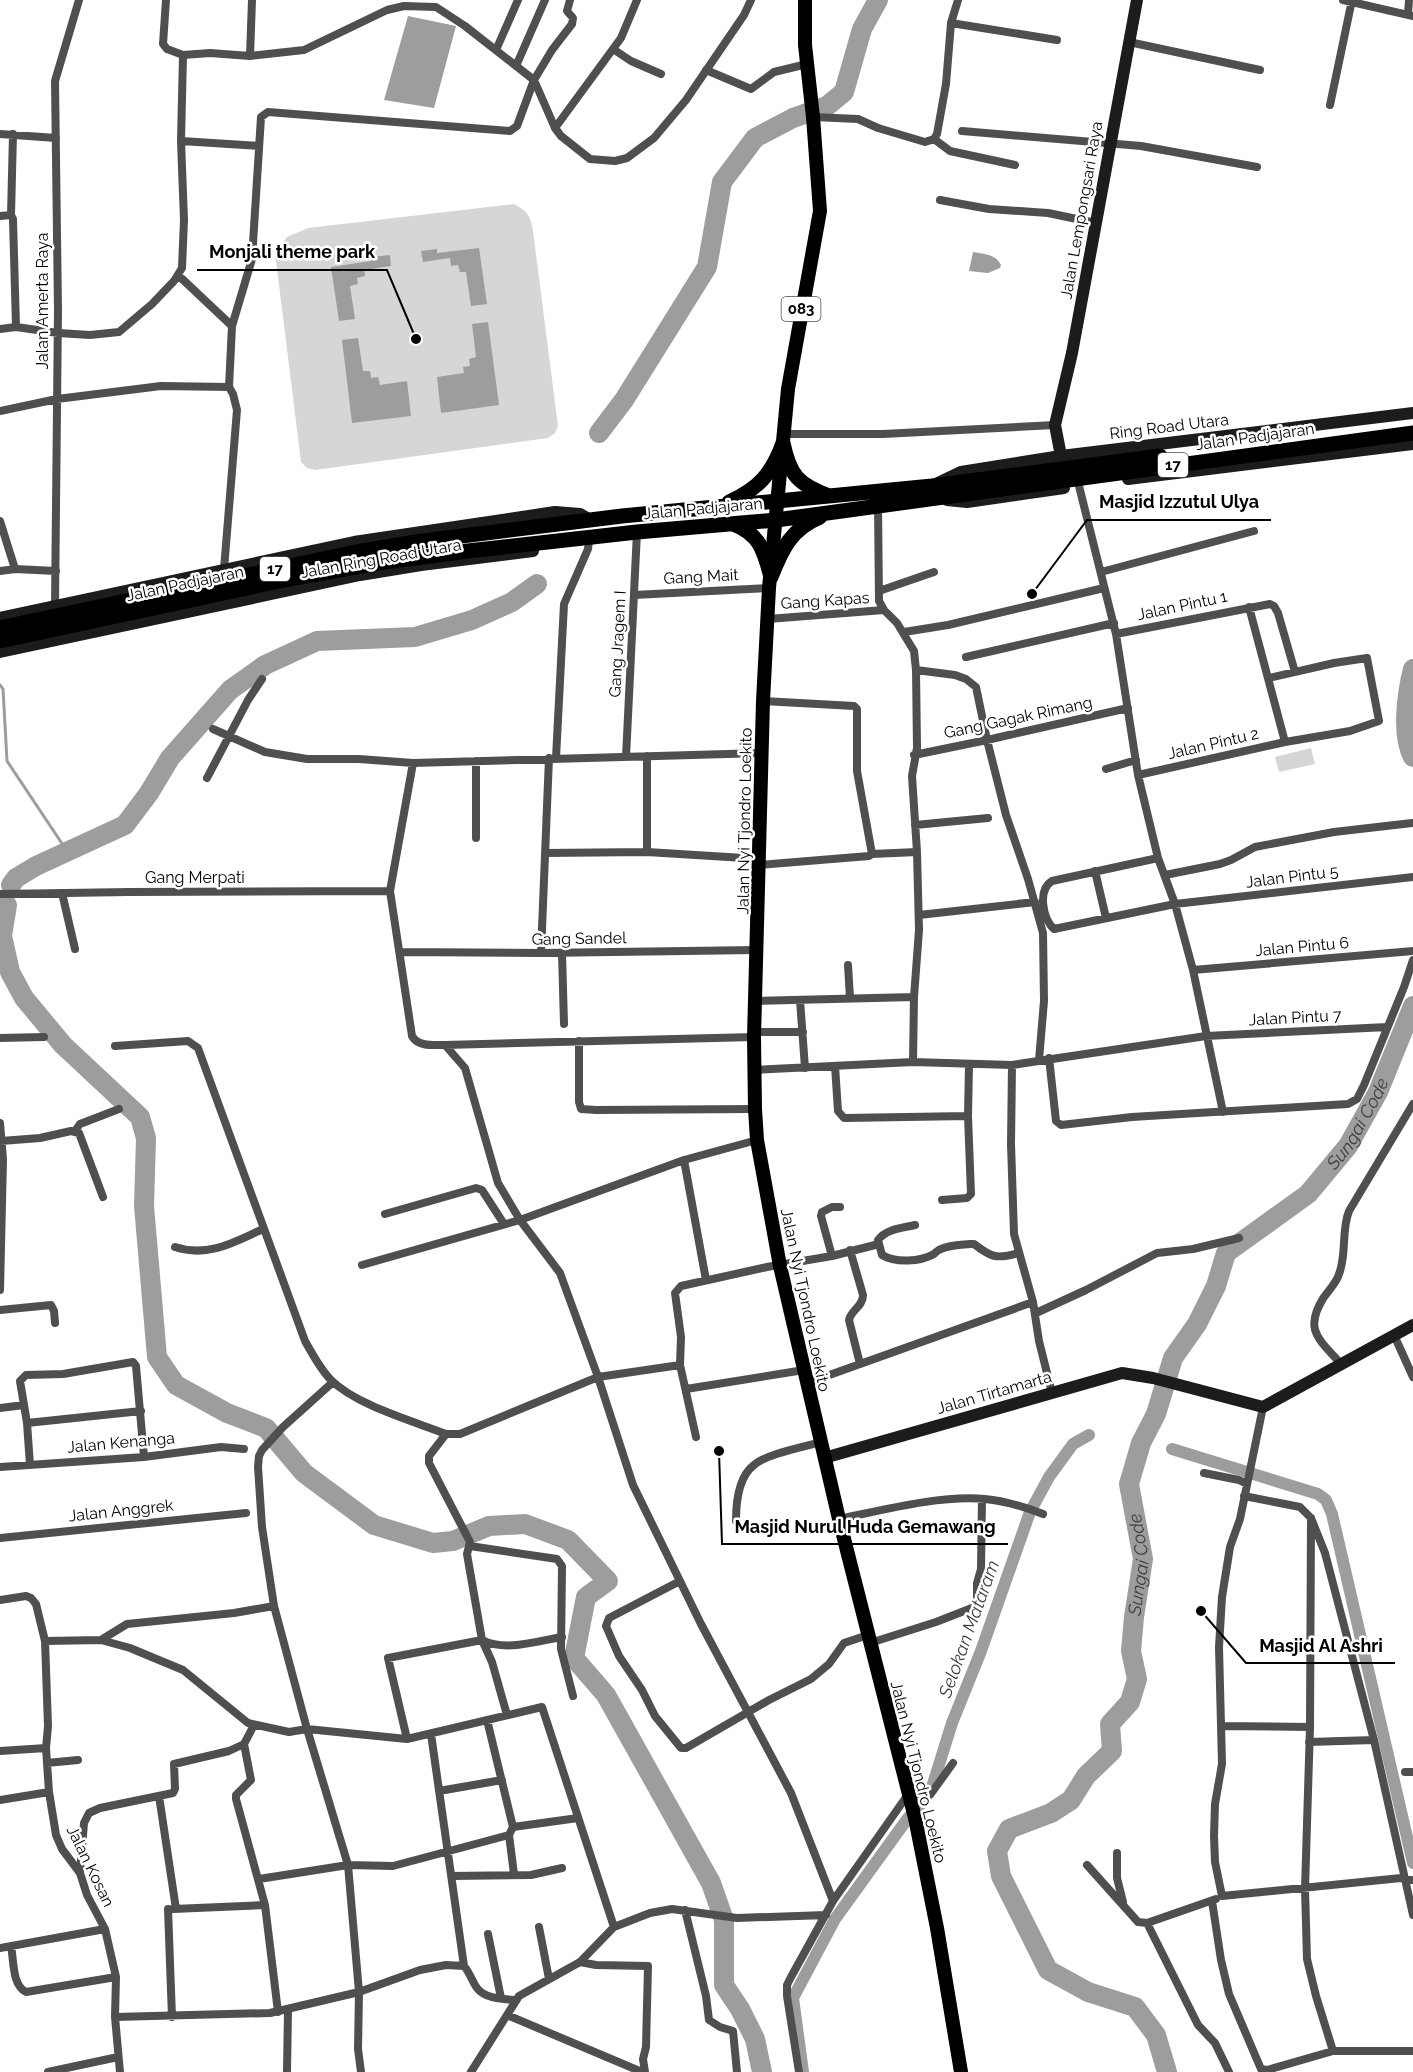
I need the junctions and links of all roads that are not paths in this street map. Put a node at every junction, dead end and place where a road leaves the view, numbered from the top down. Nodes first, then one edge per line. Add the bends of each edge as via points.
1 (79, 0) edge
2 (166, 0) edge
3 (252, 0) edge
4 (518, 0) edge
5 (545, 0) edge
6 (570, 0) edge
7 (637, 0) edge
8 (751, 0) edge
9 (805, 0) edge
10 (958, 0) edge
11 (1137, 0) edge
12 (1408, 0) edge
13 (1348, 1) edge
14 (436, 3) edge
15 (1410, 15) edge
16 (951, 23) junction
17 (1057, 40) dead end
18 (1129, 42) junction
19 (613, 49) junction
20 (496, 50) junction
21 (183, 55) junction
22 (250, 57) junction
23 (807, 64) junction
24 (516, 66) junction
25 (706, 70) junction
26 (1260, 70) dead end
27 (661, 74) dead end
28 (534, 80) junction
29 (1330, 105) dead end
30 (813, 113) junction
31 (555, 128) junction
32 (962, 131) dead end
33 (0, 134) edge
34 (13, 135) junction
35 (56, 138) junction
36 (933, 139) junction
37 (181, 141) junction
38 (1109, 144) junction
39 (259, 146) junction
40 (1015, 165) dead end
41 (1257, 167) dead end
42 (940, 200) dead end
43 (11, 215) junction
44 (0, 216) edge
45 (1096, 223) junction
46 (178, 274) junction
47 (232, 326) junction
48 (16, 327) junction
49 (0, 329) edge
50 (58, 333) junction
51 (229, 387) junction
52 (57, 399) junction
53 (0, 411) edge
54 (1055, 425) junction
55 (1409, 429) edge
56 (783, 439) junction
57 (1061, 456) junction
58 (1079, 486) junction
59 (933, 492) junction
60 (831, 496) junction
61 (778, 501) junction
62 (878, 506) junction
63 (718, 507) junction
64 (831, 512) junction
65 (590, 520) junction
66 (776, 520) junction
67 (0, 521) edge
68 (731, 524) junction
69 (1254, 531) dead end
70 (637, 532) junction
71 (590, 539) junction
72 (224, 569) junction
73 (15, 570) junction
74 (0, 571) edge
75 (56, 571) junction
76 (934, 572) dead end
77 (1101, 572) junction
78 (770, 582) junction
79 (285, 586) junction
80 (1104, 588) junction
81 (879, 591) junction
82 (634, 595) junction
83 (56, 606) junction
84 (1248, 607) junction
85 (884, 610) junction
86 (0, 618) edge
87 (768, 619) junction
88 (1114, 623) junction
89 (0, 628) edge
90 (904, 632) junction
91 (1119, 634) junction
92 (0, 641) edge
93 (0, 652) edge
94 (966, 657) dead end
95 (916, 670) junction
96 (1295, 672) junction
97 (1269, 678) junction
98 (262, 679) dead end
99 (763, 701) junction
100 (1128, 708) junction
101 (213, 729) dead end
102 (229, 737) junction
103 (987, 740) junction
104 (1285, 742) junction
105 (762, 753) junction
106 (914, 754) junction
107 (647, 756) junction
108 (626, 757) junction
109 (553, 758) junction
110 (1136, 760) junction
111 (476, 761) junction
112 (413, 763) junction
113 (1106, 769) dead end
114 (1143, 774) junction
115 (207, 778) dead end
116 (988, 818) dead end
117 (1412, 823) edge
118 (915, 825) junction
119 (476, 838) dead end
120 (647, 852) junction
121 (917, 852) junction
122 (545, 853) junction
123 (872, 854) junction
124 (1158, 858) junction
125 (760, 862) junction
126 (1095, 871) junction
127 (1165, 875) junction
128 (1413, 877) edge
129 (390, 891) junction
130 (62, 893) junction
131 (0, 894) edge
132 (1035, 902) junction
133 (1175, 904) junction
134 (919, 915) junction
135 (1106, 918) junction
136 (75, 950) dead end
137 (757, 950) junction
138 (1413, 951) edge
139 (400, 952) junction
140 (562, 953) junction
141 (541, 954) junction
142 (1413, 960) edge
143 (848, 964) dead end
144 (1193, 970) junction
145 (914, 997) junction
146 (850, 998) junction
147 (800, 1000) junction
148 (757, 1001) junction
149 (564, 1024) dead end
150 (1387, 1027) junction
151 (803, 1032) junction
152 (754, 1035) junction
153 (1206, 1036) junction
154 (44, 1037) dead end
155 (0, 1038) edge
156 (579, 1041) junction
157 (115, 1046) dead end
158 (445, 1046) junction
159 (1049, 1058) junction
160 (1039, 1059) junction
161 (913, 1062) junction
162 (969, 1065) junction
163 (1012, 1065) junction
164 (835, 1066) junction
165 (805, 1068) junction
166 (754, 1070) junction
167 (1413, 1104) edge
168 (119, 1109) dead end
169 (755, 1109) junction
170 (1223, 1112) junction
171 (968, 1116) junction
172 (0, 1123) edge
173 (75, 1131) junction
174 (757, 1140) junction
175 (1, 1141) edge
176 (1, 1159) edge
177 (684, 1160) junction
178 (103, 1197) dead end
179 (942, 1200) dead end
180 (840, 1208) dead end
181 (385, 1214) dead end
182 (520, 1220) junction
183 (504, 1224) junction
184 (915, 1225) dead end
185 (263, 1229) junction
186 (1239, 1238) dead end
187 (879, 1244) junction
188 (175, 1247) dead end
189 (850, 1250) junction
190 (1018, 1253) junction
191 (832, 1256) junction
192 (362, 1265) dead end
193 (780, 1266) junction
194 (1, 1277) edge
195 (706, 1280) junction
196 (0, 1290) edge
197 (1033, 1302) junction
198 (0, 1310) edge
199 (1036, 1313) junction
200 (56, 1323) dead end
201 (1413, 1325) edge
202 (1394, 1335) junction
203 (861, 1364) junction
204 (1341, 1364) junction
205 (680, 1365) junction
206 (598, 1377) junction
207 (806, 1377) junction
208 (1413, 1377) edge
209 (333, 1382) junction
210 (686, 1389) junction
211 (1052, 1393) junction
212 (24, 1405) junction
213 (1263, 1407) junction
214 (0, 1408) edge
215 (141, 1411) junction
216 (27, 1423) junction
217 (446, 1434) junction
218 (696, 1437) dead end
219 (821, 1442) junction
220 (244, 1449) dead end
221 (144, 1457) junction
222 (824, 1458) junction
223 (30, 1465) junction
224 (0, 1467) edge
225 (1204, 1473) dead end
226 (1247, 1481) junction
227 (1244, 1496) junction
228 (982, 1499) junction
229 (246, 1513) dead end
230 (1043, 1514) dead end
231 (1311, 1518) junction
232 (839, 1519) junction
233 (736, 1521) dead end
234 (0, 1538) edge
235 (469, 1543) junction
236 (680, 1581) junction
237 (0, 1600) edge
238 (274, 1606) junction
239 (562, 1637) junction
240 (869, 1639) junction
241 (101, 1640) junction
242 (482, 1640) junction
243 (45, 1641) junction
244 (573, 1696) dead end
245 (748, 1712) junction
246 (507, 1715) junction
247 (487, 1720) junction
248 (254, 1725) junction
249 (1221, 1726) junction
250 (1310, 1727) junction
251 (307, 1729) junction
252 (431, 1734) junction
253 (407, 1739) junction
254 (1374, 1740) junction
255 (1309, 1742) junction
256 (244, 1744) junction
257 (46, 1748) junction
258 (0, 1752) edge
259 (78, 1760) dead end
260 (47, 1763) junction
261 (953, 1763) dead end
262 (502, 1780) junction
263 (440, 1791) junction
264 (49, 1792) junction
265 (159, 1796) junction
266 (909, 1796) junction
267 (0, 1800) edge
268 (578, 1818) junction
269 (511, 1831) junction
270 (449, 1852) junction
271 (1117, 1852) dead end
272 (348, 1864) junction
273 (1087, 1865) dead end
274 (562, 1868) dead end
275 (80, 1873) junction
276 (514, 1874) junction
277 (452, 1876) junction
278 (259, 1879) junction
279 (1410, 1879) edge
280 (1305, 1889) junction
281 (1222, 1896) junction
282 (833, 1901) junction
283 (1212, 1901) junction
284 (265, 1905) junction
285 (1124, 1905) junction
286 (170, 1909) junction
287 (685, 1910) junction
288 (826, 1915) junction
289 (1413, 1915) edge
290 (1148, 1923) junction
291 (539, 1927) dead end
292 (614, 1927) junction
293 (105, 1929) junction
294 (488, 1934) dead end
295 (11, 1946) junction
296 (0, 1948) edge
297 (580, 1962) junction
298 (464, 1966) junction
299 (116, 1977) junction
300 (549, 1979) junction
301 (359, 1992) junction
302 (501, 1998) junction
303 (515, 2000) junction
304 (288, 2010) junction
305 (278, 2012) junction
306 (507, 2015) junction
307 (115, 2017) junction
308 (172, 2017) junction
309 (1333, 2051) junction
310 (1413, 2051) edge
311 (118, 2057) junction
312 (618, 2062) junction
313 (1281, 2069) edge
314 (48, 2072) edge
315 (120, 2072) edge
316 (287, 2072) edge
317 (361, 2072) edge
318 (471, 2072) edge
319 (613, 2072) edge
320 (643, 2072) edge
321 (737, 2072) edge
322 (799, 2072) edge
323 (961, 2072) edge
324 (1230, 2072) edge

1 - 35 street, Jalan Amerta Raya via 55,81
2 - 21 street via 163,44
3 - 22 street
4 - 20 street
5 - 24 street
6 - 28 street via 567,11 573,18 572,24
7 - 19 street
8 - 25 street
9 - 23 main road, 083
10 - 16 street
11 - 18 street, Jalan Lempongsari Raya
12 - 15 street
13 - 15 street
13 - 29 street
14 - 20 street
14 - 22 street via 387,10 304,50
16 - 17 street
16 - 36 street via 946,84
18 - 26 street
18 - 38 street, Jalan Lempongsari Raya
19 - 27 street
19 - 31 street
20 - 24 street
21 - 22 street
21 - 37 street
23 - 25 street via 774,72 751,89
23 - 30 main road, 083
24 - 28 street
25 - 31 street via 654,138 627,158 590,159
28 - 31 street
28 - 39 street via 517,126 510,131 268,112 261,117
30 - 36 street via 858,119 925,142
30 - 56 main road, 083 via 820,211 793,352
32 - 38 street
33 - 34 street
34 - 35 street
34 - 43 street
35 - 50 street, Jalan Amerta Raya
36 - 40 street via 950,151
37 - 39 street
37 - 46 street via 184,220 182,268
38 - 41 street
38 - 45 street, Jalan Lempongsari Raya
39 - 47 street via 252,259
42 - 45 street
43 - 44 street
43 - 48 street
45 - 54 street, Jalan Lempongsari Raya
46 - 47 street
46 - 50 street via 152,304 119,332
47 - 51 street
48 - 49 street
48 - 50 street
50 - 52 street, Jalan Amerta Raya
51 - 52 street via 162,386
51 - 72 street via 237,410
52 - 53 street
52 - 75 street, Jalan Amerta Raya
54 - 56 street
54 - 57 street
55 - 57 street, Ring Road Utara
55 - 58 street
55 - 59 highway, Jalan Padjajaran / 17
56 - 60 highway via 788,464 798,480
56 - 61 main road, 083
56 - 63 highway via 776,463 757,486
57 - 59 street, Ring Road Utara via 961,472
58 - 59 street via 967,502
58 - 77 street
59 - 60 highway, Jalan Padjajaran / 17
59 - 62 highway, Jalan Padjajaran / 17
60 - 61 highway, Jalan Padjajaran / 17
61 - 63 highway, Jalan Padjajaran / 17
61 - 66 main road, Jalan Nyi Tjondro Loekito
62 - 64 highway, Jalan Padjajaran / 17
62 - 81 street
63 - 65 highway, Jalan Padjajaran / 17
64 - 66 highway, Jalan Padjajaran / 17
64 - 78 highway via 790,538
65 - 71 highway
65 - 72 street, Jalan Ring Road Utara via 580,514 555,512 354,542
65 - 89 highway, Jalan Padjajaran / 17 via 356,552
66 - 68 highway, Jalan Padjajaran / 17
66 - 78 main road, Jalan Nyi Tjondro Loekito
67 - 73 street
68 - 70 highway, Jalan Padjajaran / 17
68 - 78 highway via 751,533 760,543
69 - 77 street
70 - 71 highway, Jalan Padjajaran / 17
70 - 82 street, Gang Jragem I
71 - 79 highway, Jalan Padjajaran / 17 via 388,561
71 - 109 street via 564,604
72 - 83 street, Jalan Ring Road Utara
73 - 74 street
73 - 75 street
75 - 83 street, Jalan Amerta Raya
76 - 81 street
77 - 80 street
78 - 82 street, Gang Mait
78 - 87 main road, Jalan Nyi Tjondro Loekito
79 - 92 highway, Jalan Padjajaran / 17
79 - 93 street, Jalan Ring Road Utara
80 - 88 street
80 - 90 street
81 - 85 street
82 - 108 street, Gang Jragem I
83 - 86 street, Jalan Ring Road Utara
84 - 91 street, Jalan Pintu 1
84 - 96 street, Jalan Pintu 1 via 1274,606
84 - 97 street
85 - 87 street, Gang Kapas
85 - 90 street
87 - 99 main road, Jalan Nyi Tjondro Loekito
88 - 91 street
88 - 94 street
90 - 95 street via 914,651
91 - 100 street
95 - 103 street via 955,675 975,685
95 - 106 street via 918,730
96 - 97 street
96 - 104 street, Jalan Pintu 2 via 1367,658 1379,722
97 - 104 street
98 - 102 street
99 - 105 main road, Jalan Nyi Tjondro Loekito
99 - 123 street via 857,709 857,771
100 - 103 street, Gang Gagak Rimang
100 - 110 street
101 - 102 street
102 - 112 street via 265,752 307,759
102 - 115 street
103 - 106 street, Gang Gagak Rimang
103 - 132 street via 1006,815
104 - 114 street, Jalan Pintu 2
105 - 107 street
105 - 125 main road, Jalan Nyi Tjondro Loekito
106 - 118 street
107 - 108 street
107 - 120 street
108 - 109 street
109 - 111 street
109 - 122 street
110 - 113 street
110 - 114 street
111 - 112 street
111 - 119 street
112 - 129 street
114 - 124 street
116 - 118 street
117 - 127 street via 1255,847 1220,864
118 - 121 street
120 - 122 street
120 - 125 street
121 - 123 street
121 - 134 street
122 - 141 street
123 - 125 street
124 - 126 street
124 - 127 street
125 - 137 main road, Jalan Nyi Tjondro Loekito
126 - 135 street
126 - 135 street, Jalan Pintu 5 via 1046,885 1043,892 1048,924 1054,929
127 - 133 street
128 - 133 street, Jalan Pintu 5
129 - 130 street, Gang Merpati
129 - 139 street
130 - 131 street, Gang Merpati
130 - 136 street
132 - 134 street
132 - 160 street via 1044,957
133 - 135 street, Jalan Pintu 5
133 - 144 street
134 - 145 street
137 - 140 street, Gang Sandel
137 - 148 main road, Jalan Nyi Tjondro Loekito
138 - 144 street, Jalan Pintu 6
139 - 141 street, Gang Sandel
139 - 158 street via 414,1040
140 - 141 street, Gang Sandel
140 - 149 street
142 - 150 street
143 - 146 street
144 - 153 street
145 - 146 street
145 - 161 street
146 - 147 street
147 - 148 street
147 - 151 street
148 - 152 main road, Jalan Nyi Tjondro Loekito
150 - 153 street, Jalan Pintu 7
150 - 170 street via 1353,1102
151 - 152 street
151 - 165 street
152 - 156 street
152 - 166 main road, Jalan Nyi Tjondro Loekito
153 - 159 street, Jalan Pintu 7
153 - 170 street
154 - 155 street
156 - 158 street
156 - 169 street via 581,1108
157 - 185 street via 188,1041 198,1048
158 - 182 street via 465,1068 498,1183
159 - 160 street, Jalan Pintu 7
159 - 170 street via 1059,1124
160 - 163 street, Jalan Pintu 7
161 - 162 street, Jalan Pintu 7
161 - 164 street, Jalan Pintu 7
162 - 163 street, Jalan Pintu 7
162 - 171 street
163 - 190 street via 1011,1144
164 - 165 street, Jalan Pintu 7
164 - 171 street via 838,1111 844,1118
165 - 166 street, Jalan Pintu 7
166 - 169 main road, Jalan Nyi Tjondro Loekito
167 - 204 street via 1349,1211 1339,1275 1314,1317 1314,1329
168 - 173 street via 80,1124
169 - 174 main road, Jalan Nyi Tjondro Loekito
171 - 179 street via 971,1194 967,1198
172 - 175 street
173 - 175 street
173 - 178 street via 82,1138
174 - 177 street
174 - 193 main road, Jalan Nyi Tjondro Loekito
175 - 176 street
176 - 194 street
177 - 182 street
177 - 195 street
180 - 191 street via 822,1212 821,1216
181 - 183 street via 473,1188 482,1190
182 - 183 street
182 - 206 street via 560,1273
183 - 192 street
184 - 187 street via 884,1233
185 - 188 street via 207,1251
185 - 209 street via 305,1341
186 - 199 street via 1157,1253
187 - 189 street
187 - 190 street via 884,1257 903,1260 970,1244 995,1258
189 - 191 street
189 - 203 street via 863,1295 863,1301 849,1317
190 - 197 street
191 - 193 street
193 - 195 street
193 - 207 main road, Jalan Nyi Tjondro Loekito
194 - 196 street
195 - 205 street via 681,1286 675,1293
197 - 199 street
197 - 203 street
198 - 200 street via 51,1305
199 - 211 street
201 - 202 street
202 - 204 street
202 - 208 street
203 - 207 street
204 - 213 street
205 - 206 street
205 - 210 street
206 - 217 street via 460,1434
206 - 236 street via 633,1485
207 - 210 street
207 - 219 main road, Jalan Nyi Tjondro Loekito
209 - 217 street via 363,1401
209 - 238 street via 283,1427 259,1456 262,1527
210 - 218 street
211 - 213 street, Jalan Tirtamarta via 1127,1373
211 - 222 street, Jalan Tirtamarta
212 - 214 street
212 - 215 street via 20,1381 26,1375 63,1374 133,1362
212 - 216 street
213 - 226 street
215 - 216 street
215 - 221 street
216 - 223 street
217 - 235 street via 429,1456 429,1463
219 - 222 main road, Jalan Nyi Tjondro Loekito
219 - 233 street via 753,1465 736,1502
220 - 221 street, Jalan Kenanga via 221,1447
221 - 223 street, Jalan Kenanga
222 - 232 main road, Jalan Nyi Tjondro Loekito
223 - 224 street, Jalan Kenanga
225 - 226 street
226 - 227 street
227 - 231 street via 1300,1507
227 - 249 street via 1222,1597
228 - 230 street
228 - 232 street via 894,1507
228 - 240 street via 977,1606 936,1622
229 - 234 street, Jalan Anggrek
231 - 250 street
231 - 254 street via 1325,1553
232 - 240 main road, Jalan Nyi Tjondro Loekito
235 - 239 street via 560,1562
235 - 242 street via 467,1554
236 - 245 street
236 - 245 street via 607,1621 619,1656 655,1716 681,1748
237 - 243 street, Jalan Kosan via 26,1596 34,1601
238 - 241 street via 127,1624
238 - 251 street
239 - 242 street via 508,1646
239 - 244 street via 562,1655
240 - 245 street via 844,1643 817,1675
240 - 266 main road, Jalan Nyi Tjondro Loekito
241 - 243 street
241 - 248 street via 183,1670
242 - 246 street
242 - 253 street via 388,1658
243 - 257 street, Jalan Kosan
245 - 282 street via 791,1792
246 - 247 street
246 - 268 street via 542,1707
247 - 252 street
247 - 262 street
248 - 251 street via 289,1732
248 - 256 street
249 - 250 street
249 - 281 street via 1222,1764 1214,1836
250 - 255 street
251 - 253 street
251 - 272 street
252 - 253 street
252 - 263 street
254 - 255 street
254 - 279 street
255 - 280 street
256 - 265 street via 174,1764 175,1789
256 - 278 street via 251,1780 236,1798
257 - 258 street
257 - 260 street, Jalan Kosan
259 - 260 street
260 - 264 street, Jalan Kosan
261 - 266 street via 930,1795
262 - 263 street
262 - 269 street
263 - 270 street
264 - 267 street
264 - 275 street, Jalan Kosan via 56,1835
265 - 275 street via 100,1808 89,1814 84,1823
265 - 286 street
266 - 282 street
266 - 323 main road, Jalan Nyi Tjondro Loekito via 937,1928
268 - 269 street
268 - 292 street
269 - 270 street
269 - 276 street
270 - 272 street via 393,1866
270 - 277 street
271 - 285 street via 1117,1878
272 - 278 street
272 - 301 street
273 - 285 street
274 - 276 street via 531,1875
275 - 293 street, Jalan Kosan
276 - 277 street
277 - 298 street
278 - 284 street
279 - 280 street
279 - 289 street
280 - 281 street
280 - 309 street via 1307,1959
281 - 283 street
282 - 288 street
283 - 290 street
283 - 313 street via 1229,1994 1261,2069
284 - 286 street
284 - 305 street
285 - 290 street via 1138,1922
286 - 308 street
287 - 288 street via 737,1918
287 - 292 street via 661,1910
287 - 321 street via 710,2022 733,2031
288 - 322 street via 787,1985
290 - 324 street via 1198,2025 1215,2043
291 - 300 street
292 - 297 street
293 - 295 street
293 - 299 street, Jalan Kosan
294 - 302 street
295 - 296 street
295 - 299 street via 17,1984 26,1992
297 - 300 street
297 - 320 street via 649,1968
298 - 301 street via 420,1970
298 - 302 street via 479,1990
299 - 307 street, Jalan Kosan
300 - 303 street
301 - 304 street
301 - 317 street
302 - 303 street
303 - 306 street
304 - 305 street
304 - 316 street
305 - 308 street
306 - 312 street
306 - 318 street
307 - 308 street
307 - 311 street, Jalan Kosan
309 - 310 street
309 - 313 street
311 - 314 street
311 - 315 street, Jalan Kosan
312 - 319 street
312 - 320 street

